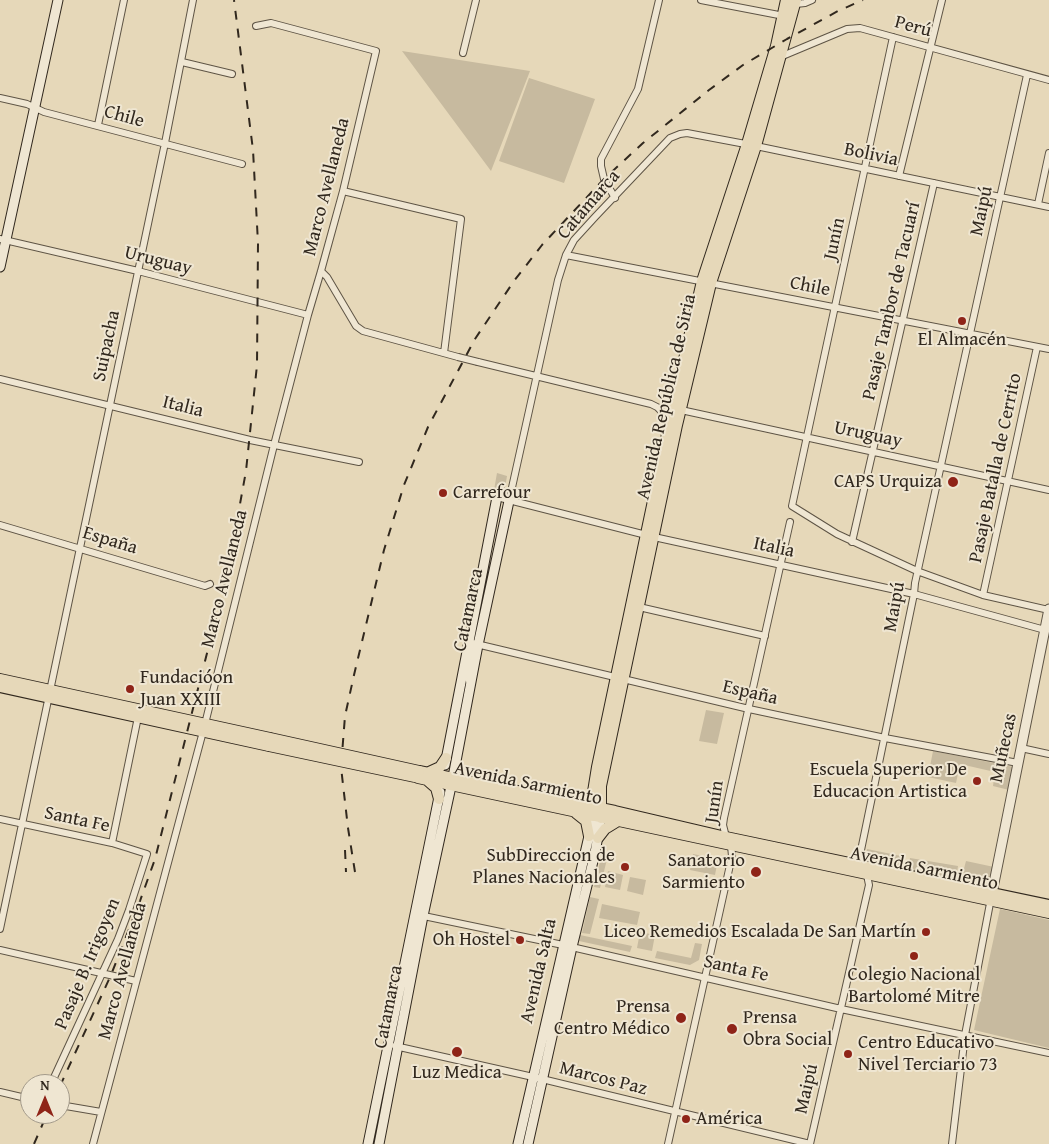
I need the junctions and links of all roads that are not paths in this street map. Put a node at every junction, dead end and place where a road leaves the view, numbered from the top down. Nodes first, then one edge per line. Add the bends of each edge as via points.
1 (58, 0) edge
2 (124, 0) edge
3 (193, 0) edge
4 (476, 0) edge
5 (660, 0) edge
6 (701, 0) edge
7 (812, 0) edge
8 (942, 0) edge
9 (793, 1) edge
10 (787, 16) junction
11 (256, 26) dead end
12 (893, 37) junction
13 (930, 47) junction
14 (463, 53) dead end
15 (777, 57) junction
16 (182, 62) junction
17 (232, 74) dead end
18 (1027, 75) junction
19 (1049, 80) edge
20 (0, 98) edge
21 (34, 107) junction
22 (98, 125) junction
23 (687, 133) joint
24 (165, 143) junction
25 (752, 145) junction
26 (1049, 153) edge
27 (242, 164) dead end
28 (865, 169) junction
29 (899, 176) junction
30 (934, 183) junction
31 (342, 191) junction
32 (1001, 197) junction
33 (615, 198) junction
34 (1038, 204) junction
35 (1049, 207) edge
36 (3, 239) edge
37 (566, 255) junction
38 (0, 267) edge
39 (138, 271) junction
40 (321, 271) junction
41 (707, 282) junction
42 (836, 308) junction
43 (308, 315) junction
44 (903, 321) junction
45 (970, 335) junction
46 (1037, 347) junction
47 (1049, 349) edge
48 (444, 353) junction
49 (536, 377) junction
50 (0, 379) edge
51 (110, 405) junction
52 (676, 416) junction
53 (807, 437) junction
54 (274, 445) junction
55 (873, 452) junction
56 (359, 462) dead end
57 (941, 466) junction
58 (1009, 481) junction
59 (1049, 490) edge
60 (497, 497) joint
61 (509, 501) junction
62 (790, 522) dead end
63 (0, 525) edge
64 (650, 536) junction
65 (852, 542) junction
66 (81, 548) junction
67 (781, 564) junction
68 (917, 571) junction
69 (210, 584) dead end
70 (914, 594) junction
71 (983, 595) junction
72 (639, 607) junction
73 (1049, 610) edge
74 (1045, 630) junction
75 (765, 636) junction
76 (472, 643) junction
77 (620, 678) junction
78 (0, 679) edge
79 (0, 687) edge
80 (49, 693) junction
81 (749, 709) junction
82 (138, 717) junction
83 (203, 728) junction
84 (885, 738) junction
85 (1021, 748) junction
86 (1049, 754) edge
87 (446, 758) junction
88 (1018, 763) junction
89 (422, 775) junction
90 (447, 780) junction
91 (598, 784) junction
92 (439, 800) junction
93 (571, 807) junction
94 (596, 812) junction
95 (617, 816) junction
96 (0, 818) edge
97 (21, 823) junction
98 (726, 836) junction
99 (594, 837) junction
100 (112, 843) junction
101 (731, 846) junction
102 (147, 854) joint
103 (861, 865) junction
104 (867, 876) junction
105 (991, 897) junction
106 (1049, 905) edge
107 (1049, 914) edge
108 (419, 915) junction
109 (0, 929) edge
110 (568, 946) junction
111 (0, 950) edge
112 (103, 973) junction
113 (705, 977) junction
114 (136, 981) junction
115 (841, 1009) junction
116 (965, 1035) junction
117 (393, 1045) junction
118 (1049, 1053) edge
119 (56, 1074) edge
120 (538, 1078) junction
121 (0, 1092) edge
122 (20, 1097) edge
123 (70, 1107) edge
124 (101, 1112) junction
125 (675, 1112) junction
126 (94, 1144) edge
127 (368, 1144) edge
128 (379, 1144) edge
129 (518, 1144) edge
130 (528, 1144) edge
131 (668, 1144) edge
132 (810, 1144) edge
133 (952, 1144) edge

1 - 21 main road
2 - 22 street
3 - 16 street, Suipacha
4 - 14 street
5 - 33 street via 638,88 602,159 604,179
6 - 10 street
7 - 9 street via 805,3
8 - 13 street
9 - 10 main road, Avenida República de Siria
10 - 15 main road, Avenida República de Siria
11 - 31 street, Marco Avellaneda via 271,23 376,51
12 - 13 street, Perú
12 - 15 street, Perú via 860,28 847,29
12 - 28 street, Junín
13 - 18 street, Perú
13 - 29 street, Pasaje Tambor de Tacuarí
15 - 25 main road, Avenida República de Siria
16 - 17 street
16 - 24 street, Suipacha
18 - 19 street, Perú
18 - 32 street, Maipú
20 - 21 street, Chile
21 - 22 street, Chile
21 - 36 main road
22 - 24 street, Chile
23 - 25 street, Bolivia
23 - 33 street, Catamarca via 670,138
24 - 27 street, Chile
24 - 39 street, Suipacha
25 - 28 street, Bolivia
25 - 41 main road, Avenida República de Siria
26 - 34 street
28 - 29 street, Bolivia
28 - 42 street, Junín
29 - 30 street, Bolivia
30 - 32 street, Bolivia
30 - 44 street, Pasaje Tambor de Tacuarí
31 - 40 street, Marco Avellaneda
31 - 48 street via 461,220
32 - 34 street, Bolivia
32 - 45 street, Maipú
33 - 37 street, Catamarca via 574,240
34 - 35 street, Bolivia
36 - 38 main road
36 - 39 street, Uruguay
37 - 41 street, Chile
37 - 49 street, Catamarca
39 - 43 street, Uruguay
39 - 51 street, Suipacha
40 - 43 street, Marco Avellaneda
40 - 48 street via 356,326 363,331
41 - 42 street, Chile
41 - 52 main road, Avenida República de Siria
42 - 44 street, Chile
42 - 53 street, Junín
43 - 54 street, Marco Avellaneda
44 - 45 street, Chile
44 - 55 street, Pasaje Tambor de Tacuarí
45 - 46 street, Chile
45 - 57 street, Maipú
46 - 47 street, Chile
46 - 58 street, Pasaje Batalla de Cerrito
48 - 49 street, Uruguay, bridge
49 - 52 street, Uruguay via 651,404
49 - 61 street, Catamarca
50 - 51 street, Italia
51 - 54 street, Italia
51 - 66 street, Suipacha
52 - 53 street, Uruguay
52 - 64 main road, Avenida República de Siria
53 - 55 street, Uruguay
53 - 65 street, Junín via 792,506
54 - 56 street, Italia
54 - 83 street, Marco Avellaneda
55 - 57 street, Uruguay
55 - 65 street, Pasaje Tambor de Tacuarí
57 - 58 street, Uruguay
57 - 68 street, Maipú
58 - 59 street, Uruguay
58 - 71 street, Pasaje Batalla de Cerrito
60 - 61 street, Italia
60 - 76 main road, Catamarca
61 - 64 street, Italia
61 - 76 main road, Catamarca
62 - 67 street, Junín
63 - 66 street, España
64 - 67 street, Italia
64 - 72 main road, Avenida República de Siria
64 - 77 main road, Avenida República de Siria
65 - 68 street
66 - 69 street, España via 205,586
66 - 80 street, Suipacha
67 - 70 street, Italia
67 - 75 street, Junín
68 - 70 street, Maipú
68 - 71 street
70 - 74 street, Italia
70 - 84 street, Maipú
71 - 73 street
72 - 75 street
72 - 77 main road, Avenida República de Siria
73 - 74 main road, Muñecas
74 - 85 main road, Muñecas
75 - 81 street, Junín
76 - 77 street, España
76 - 87 main road, Catamarca
76 - 90 main road, Catamarca via 469,694
77 - 81 street, España
77 - 91 main road, Avenida República de Siria
78 - 80 main road, Avenida Sarmiento
79 - 80 main road, Avenida Sarmiento
80 - 82 main road, Avenida Sarmiento
80 - 83 main road, Avenida Sarmiento
80 - 97 street, Suipacha
81 - 84 street, España
81 - 98 street, Junín via 724,818
82 - 83 main road, Avenida Sarmiento
82 - 100 street
83 - 89 main road, Avenida Sarmiento, bridge
83 - 114 street, Marco Avellaneda
84 - 88 street, España
84 - 103 street, Maipú via 860,855
85 - 86 street
85 - 88 main road, Muñecas
87 - 89 main road via 437,770
87 - 90 main road, Catamarca
88 - 105 main road, Muñecas
89 - 90 main road, Avenida Sarmiento
89 - 92 main road via 436,788
90 - 92 main road, Catamarca
90 - 93 main road, Avenida Sarmiento
90 - 108 main road, Catamarca
91 - 93 main road
91 - 94 main road, Avenida República de Siria
91 - 95 main road via 605,803
92 - 108 main road, Catamarca
93 - 94 main road, Avenida Sarmiento
93 - 99 main road via 586,821
94 - 95 main road, Avenida Sarmiento
94 - 99 main road, Avenida Salta
95 - 98 main road, Avenida Sarmiento
95 - 99 main road
95 - 101 main road, Avenida Sarmiento
96 - 97 street, Santa Fe
97 - 100 street, Santa Fe
97 - 109 street, Suipacha
98 - 101 street, Junín
98 - 103 main road, Avenida Sarmiento
99 - 110 main road, Avenida Salta
100 - 102 street, Santa Fe
101 - 104 main road, Avenida Sarmiento
101 - 113 street, Junín via 732,856
102 - 112 street, Pasaje B. Irigoyen via 129,910
103 - 104 street
103 - 105 main road, Avenida Sarmiento
104 - 105 main road, Avenida Sarmiento
104 - 115 street, Maipú via 869,885
105 - 106 main road, Avenida Sarmiento
105 - 107 main road, Avenida Sarmiento
105 - 116 street
108 - 110 street, Santa Fe
108 - 117 main road, Catamarca
110 - 113 street, Santa Fe
110 - 120 main road, Avenida Salta
111 - 112 street
112 - 114 street
112 - 119 street, Pasaje B. Irigoyen
113 - 115 street, Santa Fe
113 - 125 street, Junín
114 - 124 street, Marco Avellaneda
115 - 116 street, Santa Fe
115 - 132 street, Maipú
116 - 118 street, Santa Fe
116 - 133 street
117 - 120 street, Marcos Paz
117 - 127 main road, Catamarca
117 - 128 main road, Catamarca
120 - 125 street, Marcos Paz
120 - 129 main road, Avenida Salta
120 - 130 main road, Avenida Salta
121 - 122 street
123 - 124 street
124 - 126 street, Marco Avellaneda
125 - 131 street, Junín
125 - 132 street, Marcos Paz

